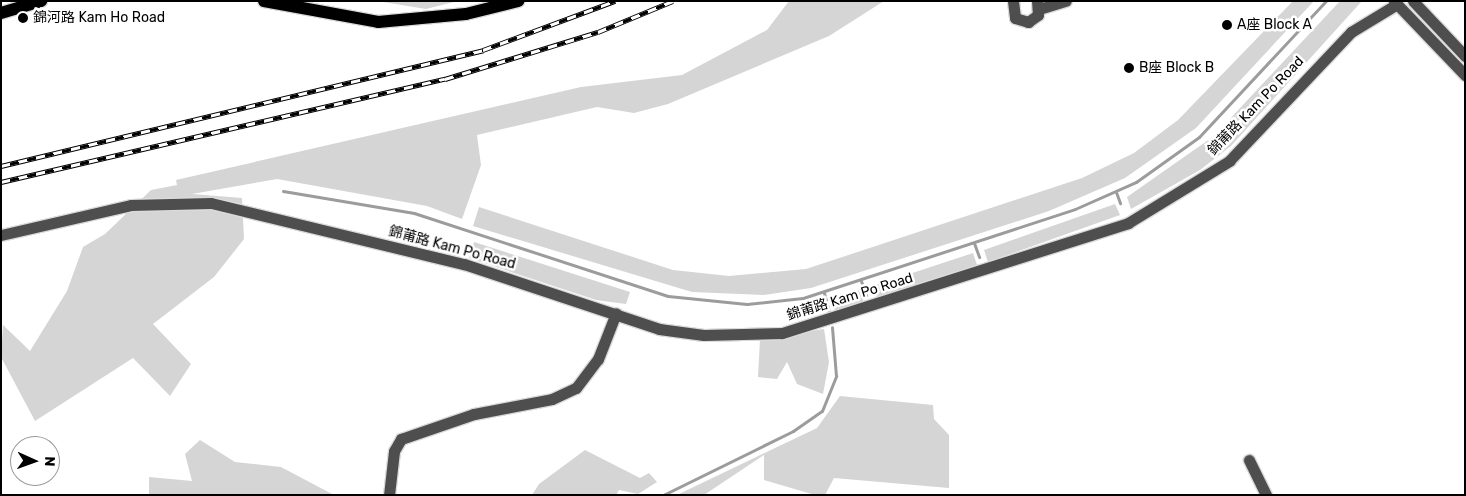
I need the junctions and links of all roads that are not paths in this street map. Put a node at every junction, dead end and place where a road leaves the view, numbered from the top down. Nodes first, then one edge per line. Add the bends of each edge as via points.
1 (41, 1) edge
2 (264, 1) edge
3 (518, 1) edge
4 (1014, 1) edge
5 (1066, 1) edge
6 (1413, 1) edge
7 (1396, 2) edge
8 (1038, 5) edge
9 (1, 13) edge
10 (1465, 56) edge
11 (1465, 75) edge
12 (1, 235) edge
13 (616, 313) junction
14 (1249, 460) dead end
15 (390, 495) edge
16 (1266, 495) edge

1 - 9 main road
2 - 3 main road via 378,22 466,14
4 - 8 street via 1012,13 1021,22 1034,20
5 - 8 street
6 - 10 street
7 - 11 street
7 - 13 street, 錦莆路 Kam Po Road via 1351,32 1229,161 1128,223 782,333 682,333
12 - 13 street, 錦莆路 Kam Po Road via 138,204 211,203 464,264
13 - 15 street via 598,359 576,388 552,399 474,414 401,439 394,452
14 - 16 street

